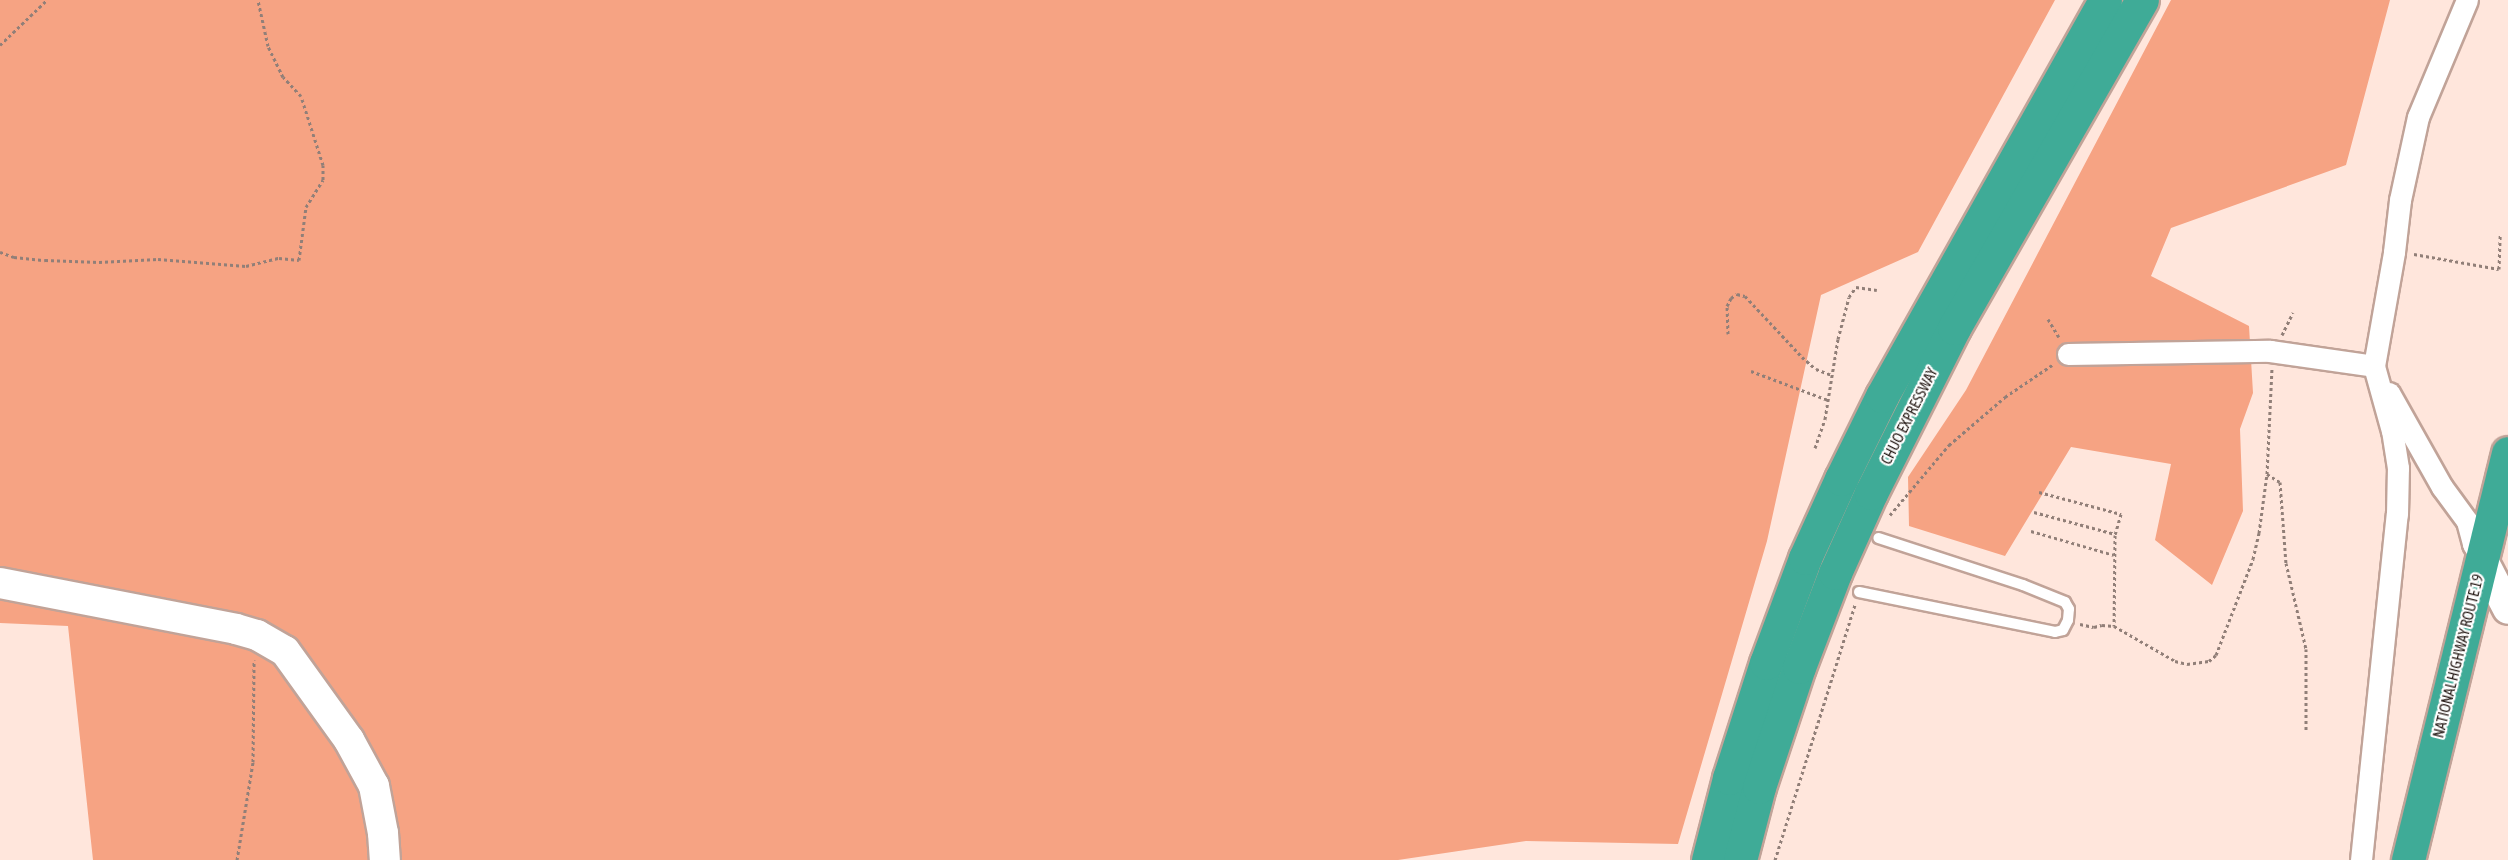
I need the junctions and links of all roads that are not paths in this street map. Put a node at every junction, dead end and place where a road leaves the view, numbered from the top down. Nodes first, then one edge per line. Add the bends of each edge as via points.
1 (2105, 0) edge
2 (2142, 0) edge
3 (2467, 0) edge
4 (2068, 354) road end
5 (2374, 366) junction
6 (2508, 453) edge
7 (1878, 538) road end
8 (2495, 550) edge
9 (0, 583) edge
10 (1859, 592) road end
11 (2502, 599) edge
12 (384, 860) edge
13 (1708, 860) edge
14 (1740, 860) edge
15 (2361, 860) edge
16 (2408, 860) edge
17 (2430, 860) edge

1 - 13 highway, CHUO EXPRESSWAY via 1882,396 1840,478 1766,663 1729,778
2 - 14 highway, CHUO EXPRESSWAY via 1954,328 1872,493 1798,667
3 - 5 street via 2418,117 2400,200
4 - 5 street via 2274,351
5 - 8 street via 2442,487 2467,521 2473,544
5 - 15 street via 2398,468 2397,514
6 - 8 highway, NATIONAL HIGHWAY ROUTE 19
7 - 10 lane via 2023,585 2065,603 2068,620 2063,630 2055,632
8 - 11 highway, NATIONAL HIGHWAY ROUTE 19
8 - 16 highway, NATIONAL HIGHWAY ROUTE 19
9 - 12 street via 254,634 285,651 349,740 374,786
11 - 17 highway, NATIONAL HIGHWAY ROUTE 19

